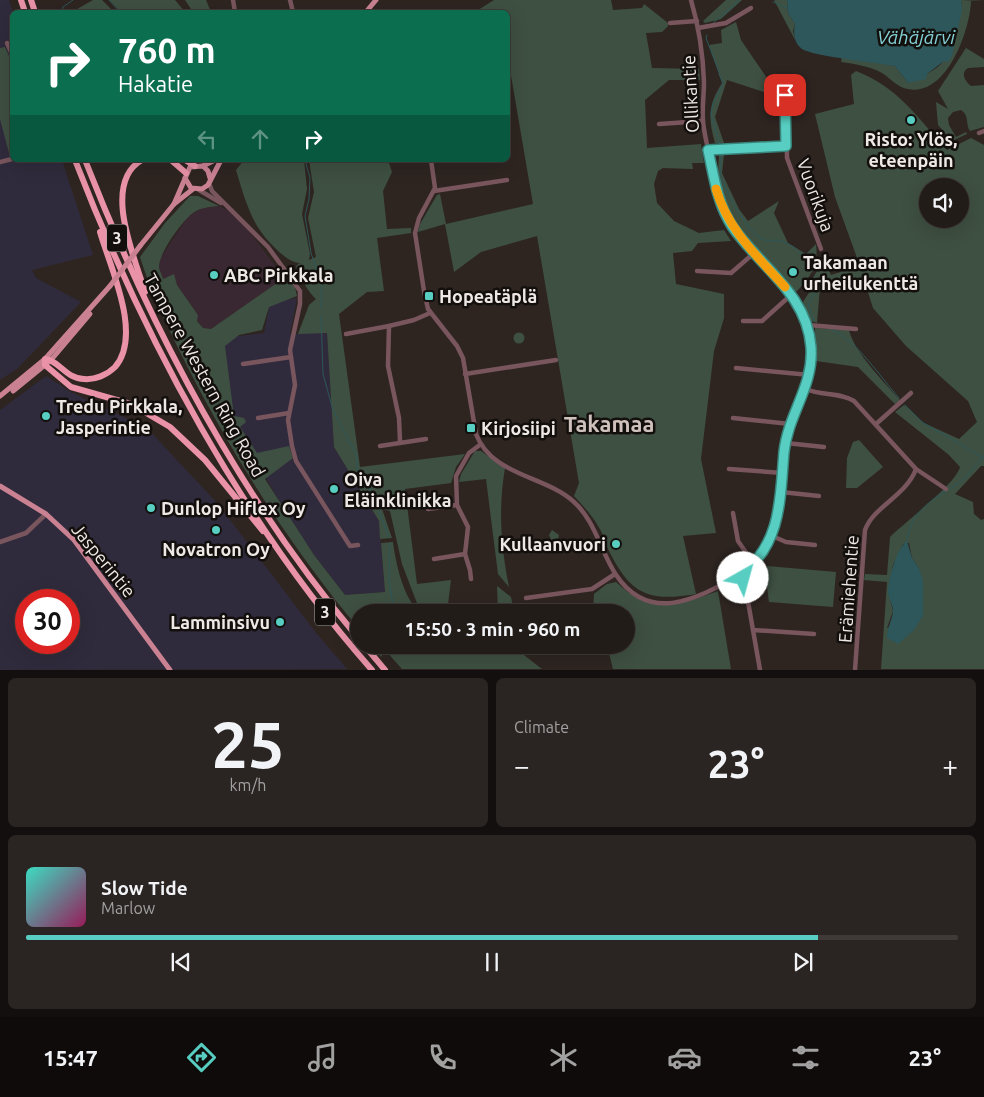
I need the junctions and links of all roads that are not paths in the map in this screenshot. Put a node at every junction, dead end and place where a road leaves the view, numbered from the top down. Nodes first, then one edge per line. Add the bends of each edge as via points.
1 (691, 0) edge
2 (751, 8) dead end
3 (697, 22) junction
4 (670, 23) dead end
5 (698, 28) junction
6 (7, 43) dead end
7 (10, 50) edge
8 (786, 91) dead end
9 (703, 122) junction
10 (659, 124) dead end
11 (786, 146) junction
12 (708, 150) junction
13 (76, 162) edge
14 (85, 162) edge
15 (139, 162) edge
16 (173, 162) edge
17 (188, 162) edge
18 (211, 162) edge
19 (220, 162) edge
20 (432, 162) edge
21 (194, 166) junction
22 (203, 166) junction
23 (186, 175) junction
24 (210, 180) junction
25 (507, 180) dead end
26 (196, 190) junction
27 (434, 192) junction
28 (174, 204) junction
29 (225, 204) junction
30 (93, 206) junction
31 (821, 249) dead end
32 (754, 253) junction
33 (698, 271) dead end
34 (792, 294) junction
35 (430, 313) junction
36 (152, 314) junction
37 (743, 321) dead end
38 (389, 326) junction
39 (808, 326) junction
40 (856, 329) dead end
41 (346, 334) dead end
42 (291, 357) junction
43 (556, 360) dead end
44 (47, 361) junction
45 (243, 364) dead end
46 (736, 368) dead end
47 (465, 374) junction
48 (810, 375) junction
49 (806, 389) junction
50 (911, 393) dead end
51 (0, 396) edge
52 (0, 401) edge
53 (289, 413) junction
54 (258, 418) dead end
55 (733, 418) dead end
56 (790, 424) junction
57 (876, 424) junction
58 (426, 439) dead end
59 (400, 441) junction
60 (786, 443) junction
61 (481, 444) junction
62 (380, 446) dead end
63 (824, 447) dead end
64 (729, 469) dead end
65 (916, 469) junction
66 (783, 473) junction
67 (0, 486) edge
68 (946, 489) dead end
69 (781, 492) junction
70 (819, 496) dead end
71 (457, 505) junction
72 (428, 509) dead end
73 (733, 513) dead end
74 (46, 514) junction
75 (772, 536) junction
76 (0, 542) edge
77 (358, 544) dead end
78 (815, 545) dead end
79 (282, 553) junction
80 (465, 554) junction
81 (434, 559) dead end
82 (754, 564) junction
83 (743, 573) junction
84 (615, 574) junction
85 (471, 579) dead end
86 (526, 598) dead end
87 (350, 628) edge
88 (753, 630) junction
89 (814, 634) dead end
90 (372, 654) edge
91 (170, 670) edge
92 (372, 670) edge
93 (385, 670) edge
94 (760, 670) edge
95 (856, 670) edge

1 - 3 street, Ollikantie
2 - 5 street via 726,23
3 - 4 street
3 - 5 street, Ollikantie
5 - 9 street, Ollikantie via 704,80
6 - 7 street
8 - 11 street, Vuorikuja
9 - 10 street
9 - 12 street, Ollikantie
11 - 12 street
11 - 31 street, Vuorikuja via 787,158
12 - 32 street, Ollikantie via 723,211
13 - 30 highway, Tampere Western Ring Road / 3
14 - 36 highway, Tampere Western Ring Road / 3
15 - 36 highway via 132,166 125,179 122,202 129,241
16 - 23 highway
17 - 21 highway
18 - 22 main road
19 - 24 main road
20 - 27 street
21 - 22 main road
21 - 23 main road
22 - 24 main road
23 - 26 main road via 187,185
23 - 28 main road
24 - 26 main road via 205,188
24 - 29 street via 212,191
25 - 27 street
26 - 28 main road
26 - 29 street
27 - 35 street via 419,218 415,233
28 - 44 main road, bridge via 72,338
29 - 42 street via 268,247 300,291
30 - 44 highway via 122,304 126,336 124,351 112,370 90,379 68,375
30 - 79 highway, Tampere Western Ring Road / 3 via 178,385
32 - 33 street via 725,275
32 - 34 street, Ollikantie
34 - 37 street via 762,321
34 - 39 street, Ollikantie
35 - 38 street
35 - 47 street via 457,346
36 - 87 highway, Tampere Western Ring Road / 3 via 200,405 246,482 311,579
38 - 41 street
38 - 59 street via 388,366 399,418
39 - 40 street
39 - 48 street, Ollikantie
42 - 45 street
42 - 53 street via 295,385
43 - 47 street
44 - 51 main road
44 - 52 main road
44 - 79 highway via 71,387 131,404 170,427 205,460
46 - 48 street
47 - 61 street via 476,434
48 - 49 street, Ollikantie
49 - 56 street, Ollikantie
49 - 57 street via 818,394 847,397
50 - 57 street
53 - 54 street
53 - 77 street via 296,461 350,546
55 - 56 street
56 - 60 street, Ollikantie
57 - 65 street
58 - 59 street
59 - 62 street
60 - 63 street
60 - 66 street, Ollikantie
61 - 71 street via 459,467
61 - 84 street, Ollikantie via 500,463 557,490 574,502
64 - 66 street
65 - 68 street
65 - 95 street, Erämiehentie via 910,483 870,521 865,530
66 - 69 street, Ollikantie
67 - 74 main road, Jasperintie
69 - 70 street
69 - 75 street, Ollikantie via 778,520
71 - 72 street
71 - 80 street via 468,527
73 - 82 street via 738,541
74 - 76 street via 26,533
74 - 91 main road, Jasperintie via 74,540
75 - 78 street via 786,542
75 - 82 street, Ollikantie
79 - 92 highway, Tampere Western Ring Road / 3
80 - 81 street
80 - 85 street
82 - 83 street, Ollikantie
83 - 84 street, Ollikantie via 686,601 670,604 656,603 636,594 626,588
83 - 88 street
84 - 86 street via 592,590
88 - 89 street
88 - 94 street
90 - 93 highway

